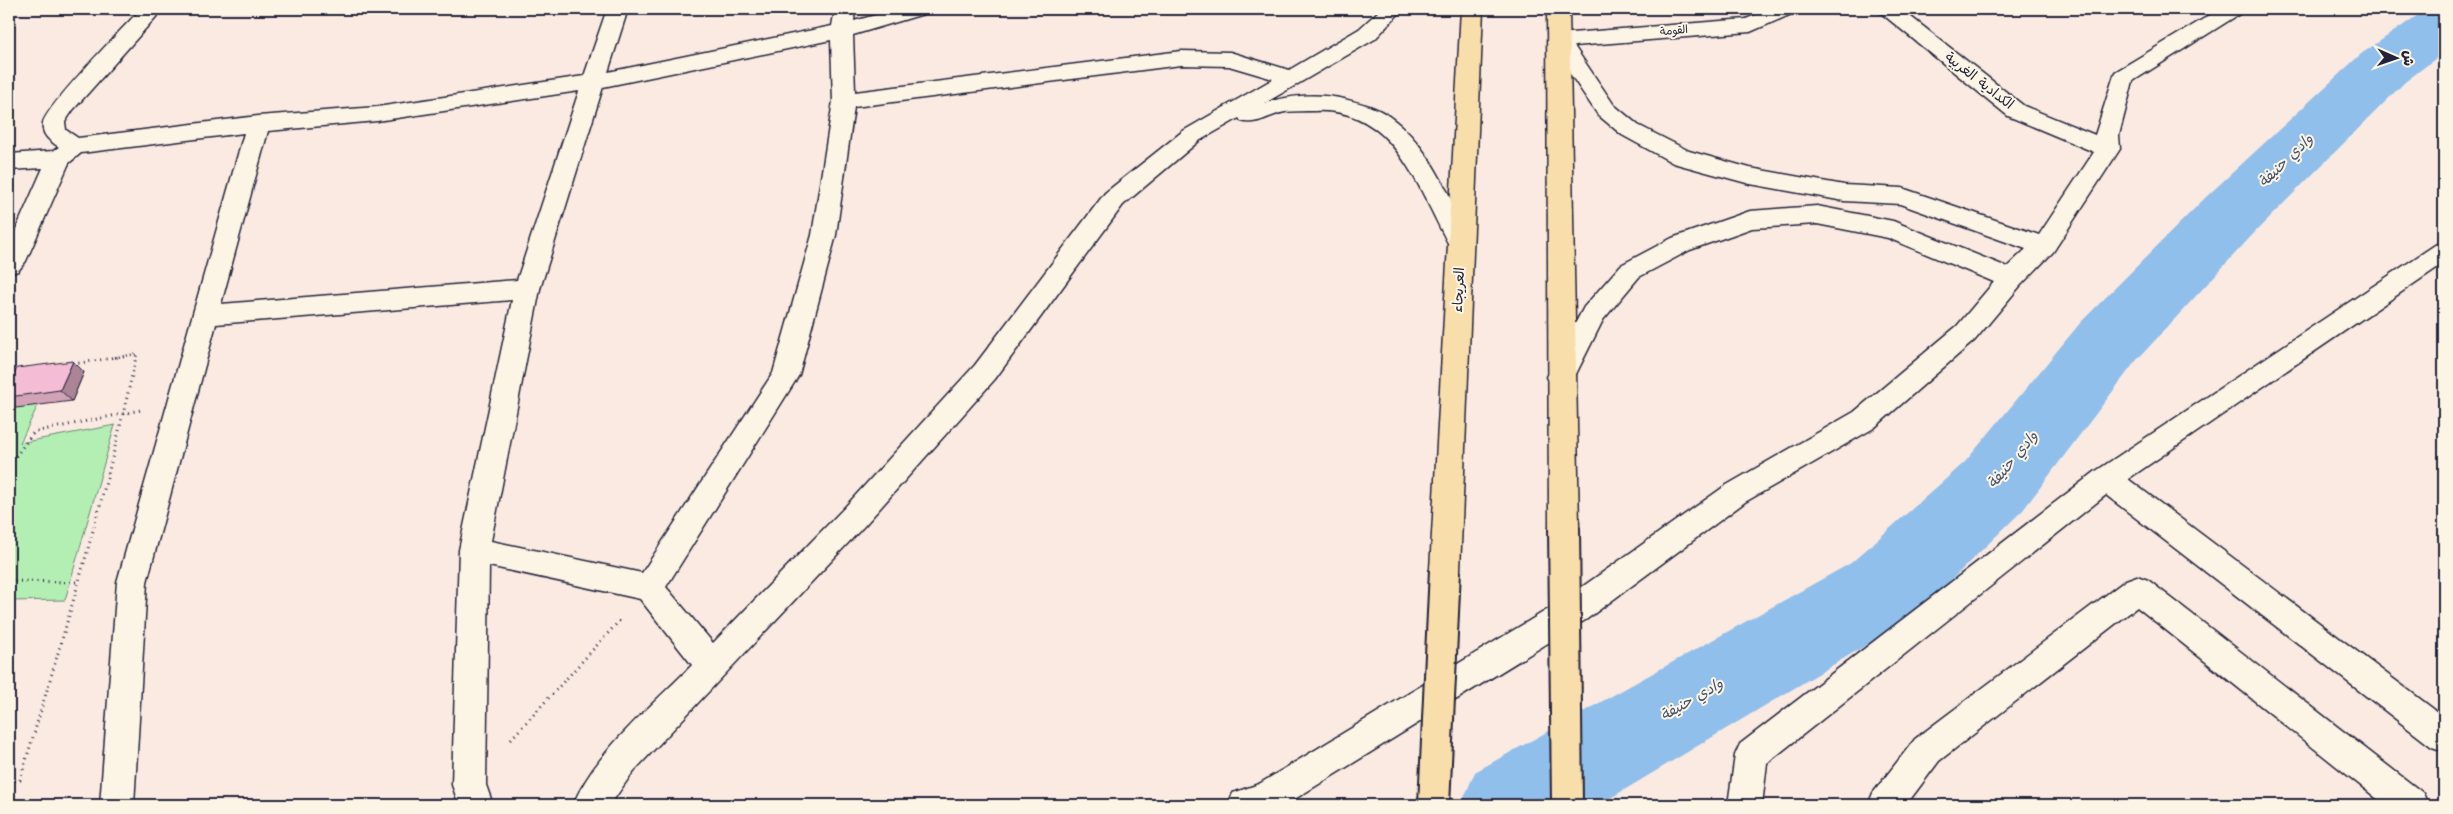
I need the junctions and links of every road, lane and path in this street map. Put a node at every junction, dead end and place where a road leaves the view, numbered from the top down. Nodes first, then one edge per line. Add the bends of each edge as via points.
1 (152, 9) edge
2 (617, 9) edge
3 (920, 9) edge
4 (1393, 9) edge
5 (1472, 9) edge
6 (1558, 9) edge
7 (1786, 9) edge
8 (1888, 9) edge
9 (2234, 9) edge
10 (844, 20) edge
11 (1559, 41) junction
12 (1293, 78) junction
13 (593, 82) junction
14 (844, 100) junction
15 (258, 124) junction
16 (1191, 136) junction
17 (2108, 149) junction
18 (66, 152) junction
19 (9, 162) edge
20 (1461, 244) junction
21 (2044, 246) junction
22 (2444, 251) edge
23 (9, 265) edge
24 (2011, 279) junction
25 (526, 289) junction
26 (205, 315) junction
27 (68, 364) edge
28 (19, 372) edge
29 (9, 374) edge
30 (1561, 377) junction
31 (181, 402) junction
32 (125, 413) junction
33 (9, 465) edge
34 (2106, 479) junction
35 (474, 550) junction
36 (9, 581) edge
37 (79, 582) junction
38 (649, 588) junction
39 (711, 665) junction
40 (2444, 736) edge
41 (509, 741) dead end
42 (9, 782) edge
43 (117, 805) edge
44 (476, 805) edge
45 (590, 805) edge
46 (1245, 805) edge
47 (1434, 805) edge
48 (1567, 805) edge
49 (1745, 805) edge
50 (1885, 805) edge
51 (2411, 805) edge

1 - 18 street via 65,105 54,122 54,133
2 - 13 street
3 - 10 street
4 - 12 street via 1367,34
5 - 20 main road, العريجاء
6 - 11 main road
7 - 11 street, القومة via 1750,25
8 - 17 street, الكدادية الغربية via 2016,111
9 - 17 street via 2123,77 2108,135
10 - 13 street
10 - 14 street
11 - 21 street via 1606,110 1630,130 1681,157 1750,176 1814,188 1902,196
11 - 30 main road
12 - 14 street via 1230,59 1181,58
12 - 16 street
13 - 15 street via 376,114
13 - 25 street
14 - 38 street via 824,235 786,375
15 - 18 street
15 - 26 street
16 - 20 street via 1282,105 1330,103 1359,110 1382,122 1405,143
16 - 39 street via 1114,200 985,372 856,516
17 - 21 street
18 - 19 street
18 - 23 street
20 - 47 main road, العريجاء, bridge
21 - 24 street
22 - 34 street
24 - 30 street via 1893,230 1817,215 1750,220 1680,244 1630,272 1593,314
24 - 46 street via 1966,333 1864,420 1735,494 1576,609 1268,796
25 - 26 street
25 - 35 street
26 - 31 street
27 - 32 path via 137,354
28 - 29 path
30 - 48 main road, bridge
31 - 32 path
31 - 43 street via 132,582
32 - 33 path via 34,432
32 - 37 path
34 - 40 street
34 - 49 street via 1752,754
35 - 38 street
35 - 44 street via 469,784
36 - 37 path
37 - 42 path via 20,780
38 - 39 street
38 - 41 path
39 - 45 street via 621,761
50 - 51 street via 1927,750 2137,589

